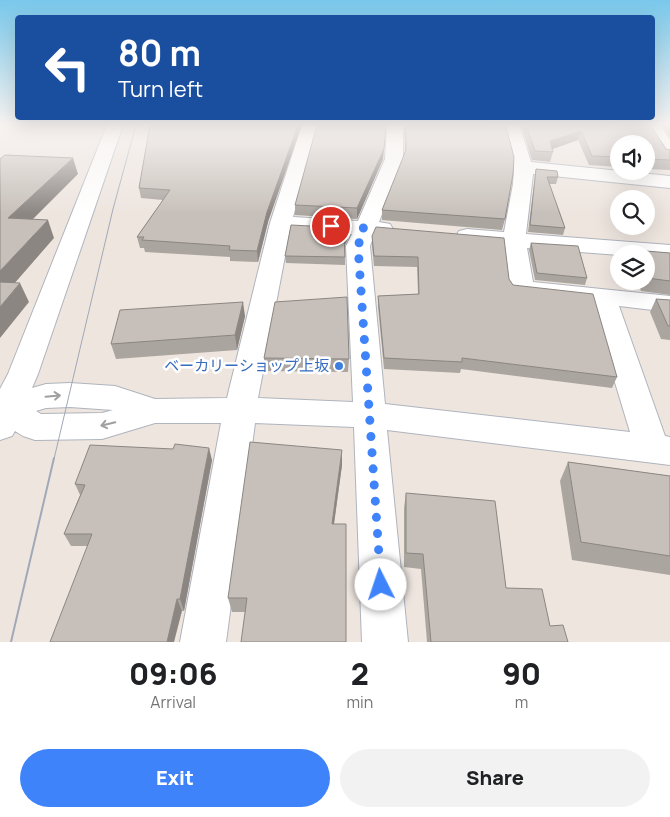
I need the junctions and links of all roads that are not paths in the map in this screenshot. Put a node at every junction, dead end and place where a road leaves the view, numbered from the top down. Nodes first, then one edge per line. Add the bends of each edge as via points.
1 (104, 155) edge
2 (301, 155) edge
3 (394, 155) edge
4 (520, 155) edge
5 (523, 167) junction
6 (670, 182) edge
7 (282, 223) junction
8 (364, 228) junction
9 (402, 231) edge
10 (449, 234) edge
11 (514, 239) junction
12 (670, 252) edge
13 (602, 296) junction
14 (670, 304) edge
15 (240, 410) junction
16 (2, 414) edge
17 (369, 415) junction
18 (661, 450) edge
19 (203, 642) edge
20 (385, 642) edge

1 - 16 street via 23,374
2 - 7 street
3 - 8 street
4 - 5 street
5 - 6 street
5 - 11 street
7 - 8 street
7 - 15 street via 258,316
8 - 9 street
8 - 17 street via 358,246
10 - 11 street
11 - 12 street
11 - 13 street via 521,289
13 - 14 street
13 - 18 street
15 - 16 street via 155,411 102,426 35,427
15 - 17 street
15 - 19 street
17 - 18 street
17 - 20 street

